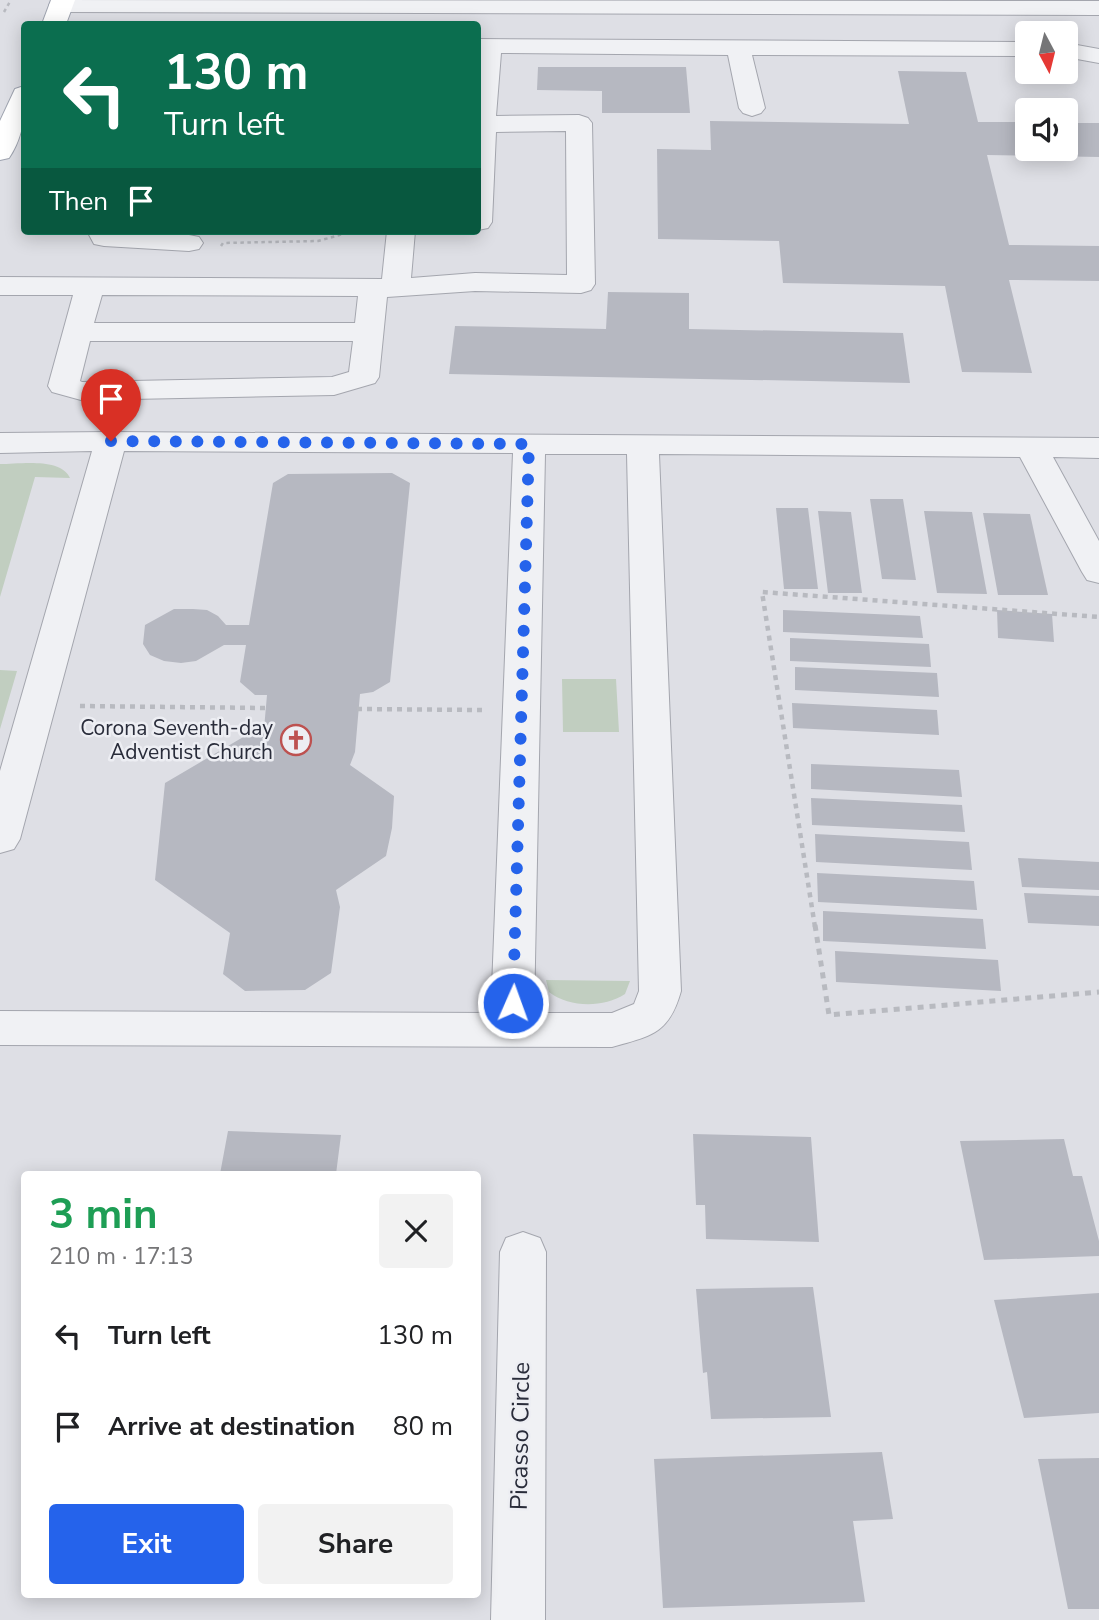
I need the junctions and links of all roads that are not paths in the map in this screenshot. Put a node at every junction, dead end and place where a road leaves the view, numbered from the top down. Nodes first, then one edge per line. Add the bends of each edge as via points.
1 (963, 4) edge
2 (1099, 8) edge
3 (60, 10) edge
4 (483, 46) edge
5 (737, 47) junction
6 (1015, 49) edge
7 (1078, 52) edge
8 (1099, 56) edge
9 (21, 101) edge
10 (752, 108) dead end
11 (482, 124) junction
12 (481, 144) edge
13 (0, 152) edge
14 (103, 235) edge
15 (400, 235) edge
16 (190, 237) edge
17 (476, 247) edge
18 (0, 286) edge
19 (89, 288) junction
20 (177, 288) junction
21 (385, 288) junction
22 (76, 332) junction
23 (368, 332) junction
24 (111, 441) junction
25 (0, 443) edge
26 (529, 444) junction
27 (643, 445) junction
28 (1031, 447) junction
29 (1099, 448) edge
30 (1099, 572) edge
31 (0, 839) edge
32 (0, 1027) edge
33 (512, 1030) junction
34 (523, 1252) dead end
35 (517, 1620) edge

1 - 2 street
1 - 3 street
4 - 5 street
4 - 11 street
5 - 6 street
5 - 10 street
7 - 8 street
9 - 13 main road
11 - 12 street
11 - 17 street via 579,122 581,284
14 - 16 street
15 - 21 street
16 - 20 street
17 - 21 street
18 - 19 street
19 - 20 street
19 - 22 street
20 - 21 street
21 - 23 street
22 - 23 street
22 - 23 street via 63,386 81,391 334,386 364,377
24 - 25 street
24 - 26 street
24 - 31 street
26 - 27 street
26 - 33 street
27 - 28 street
27 - 33 street via 660,991 655,1012 644,1021 612,1030
28 - 29 street
28 - 30 street
32 - 33 street
34 - 35 street, Picasso Circle

